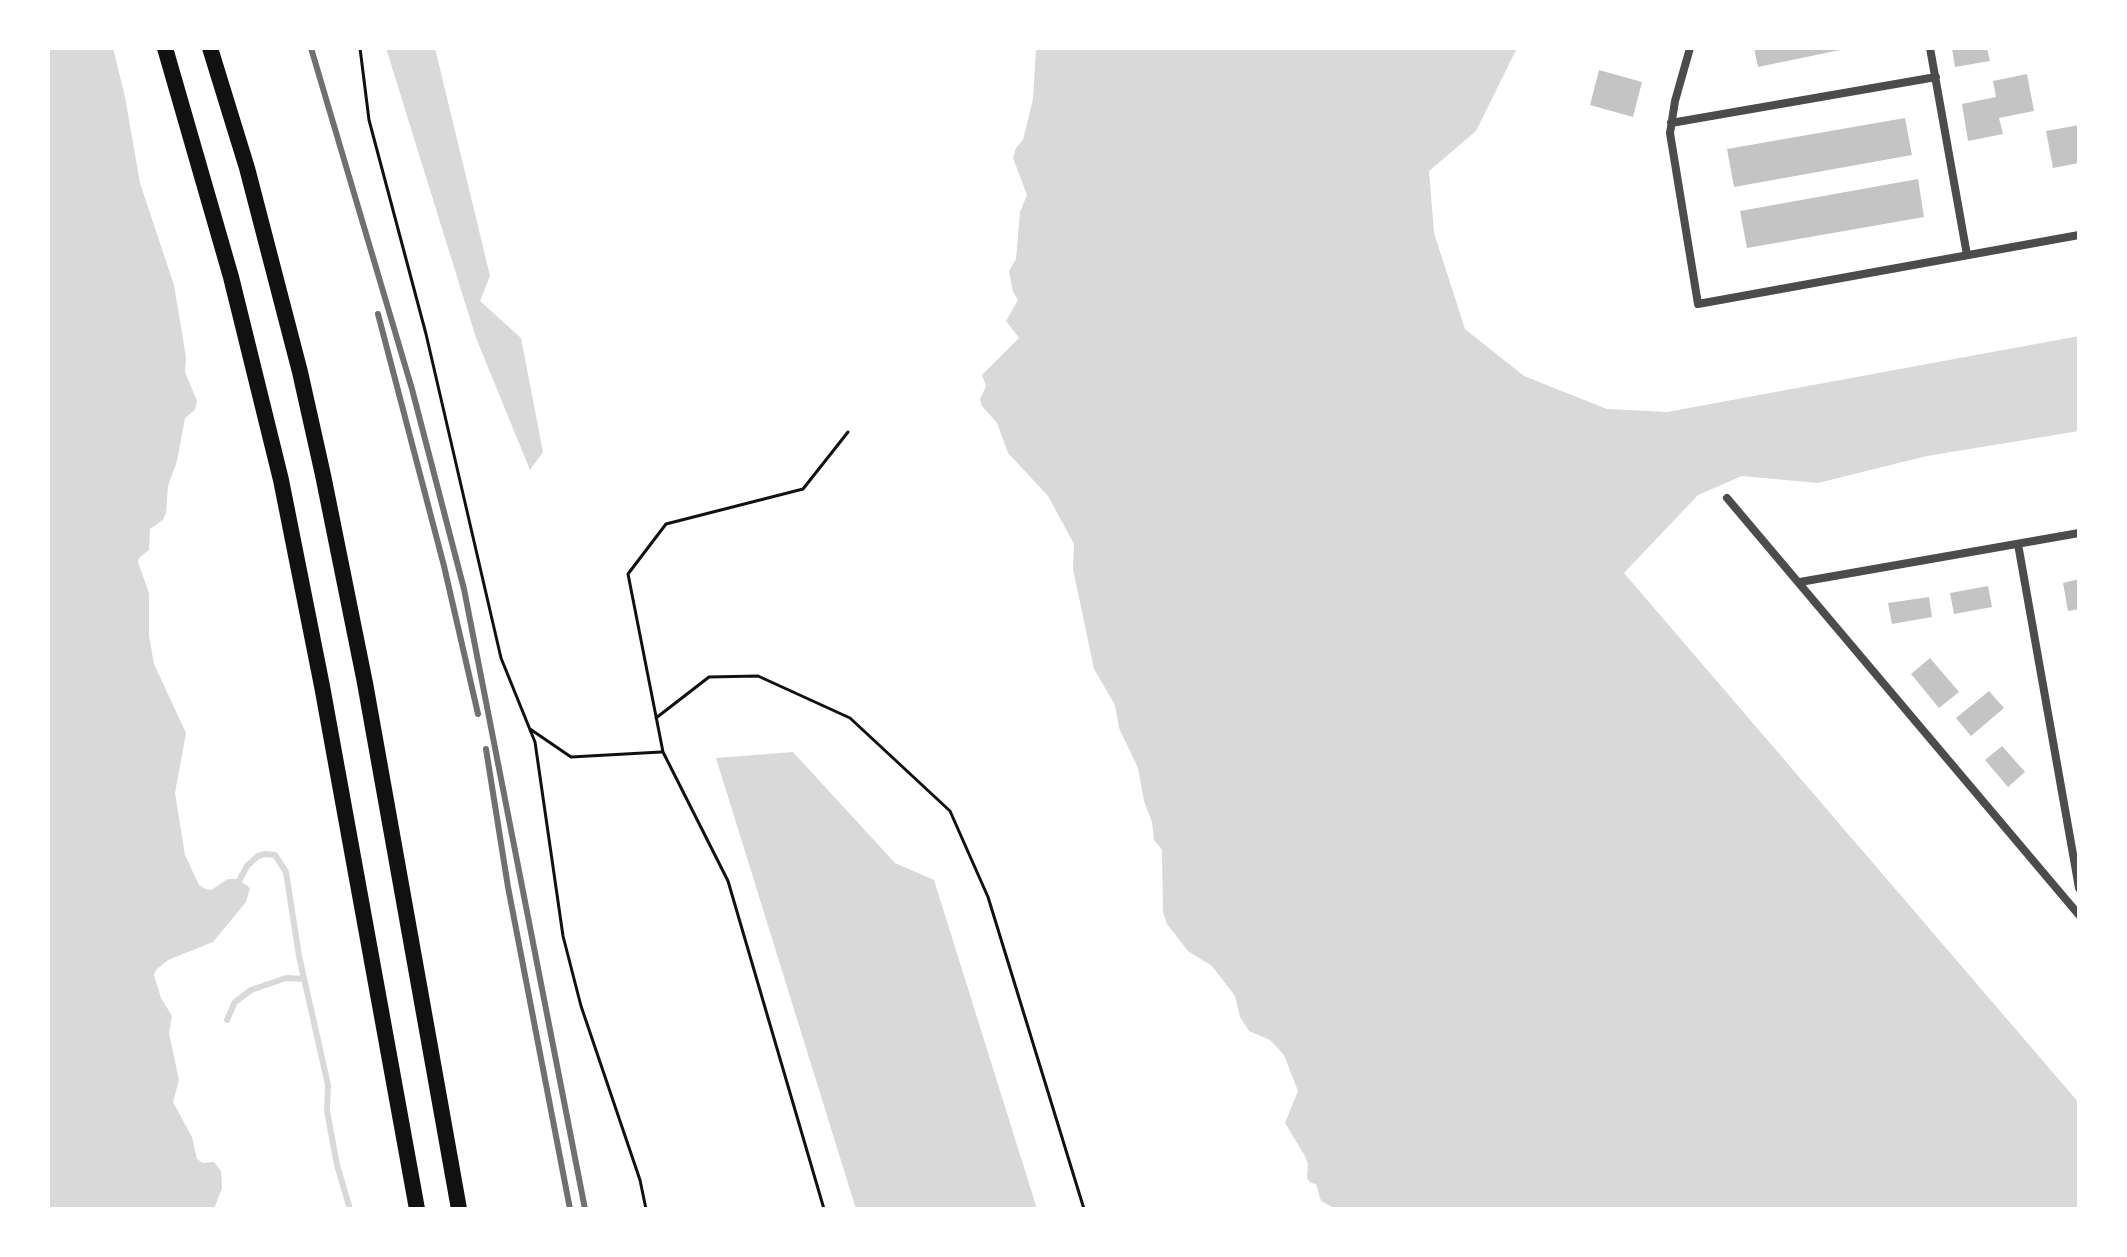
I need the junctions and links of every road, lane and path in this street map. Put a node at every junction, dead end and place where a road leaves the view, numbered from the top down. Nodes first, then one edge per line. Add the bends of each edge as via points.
1 (165, 48) edge
2 (210, 48) edge
3 (360, 48) edge
4 (1690, 48) edge
5 (1930, 48) edge
6 (1936, 77) junction
7 (1671, 123) junction
8 (2079, 235) edge
9 (1967, 255) junction
10 (848, 432) dead end
11 (1727, 498) dead end
12 (2079, 533) edge
13 (2018, 544) junction
14 (1800, 582) junction
15 (656, 718) junction
16 (530, 729) junction
17 (663, 752) junction
18 (2079, 888) edge
19 (2079, 915) edge
20 (417, 1209) edge
21 (459, 1209) edge
22 (646, 1209) edge
23 (824, 1209) edge
24 (1084, 1209) edge

1 - 20 highway via 231,277 281,480
2 - 21 highway via 258,212 330,505
3 - 16 path via 369,120 426,334 501,658
4 - 7 street
5 - 6 street
6 - 7 street
6 - 9 street
7 - 9 street via 1698,304
8 - 9 street
10 - 15 path via 803,489 666,524 628,574
11 - 14 street
12 - 13 street
13 - 14 street
13 - 18 street
14 - 19 street
15 - 17 path
15 - 24 path via 709,677 758,676 850,718 950,811 988,897
16 - 17 path via 571,757
16 - 22 path via 563,936
17 - 23 path via 728,881

